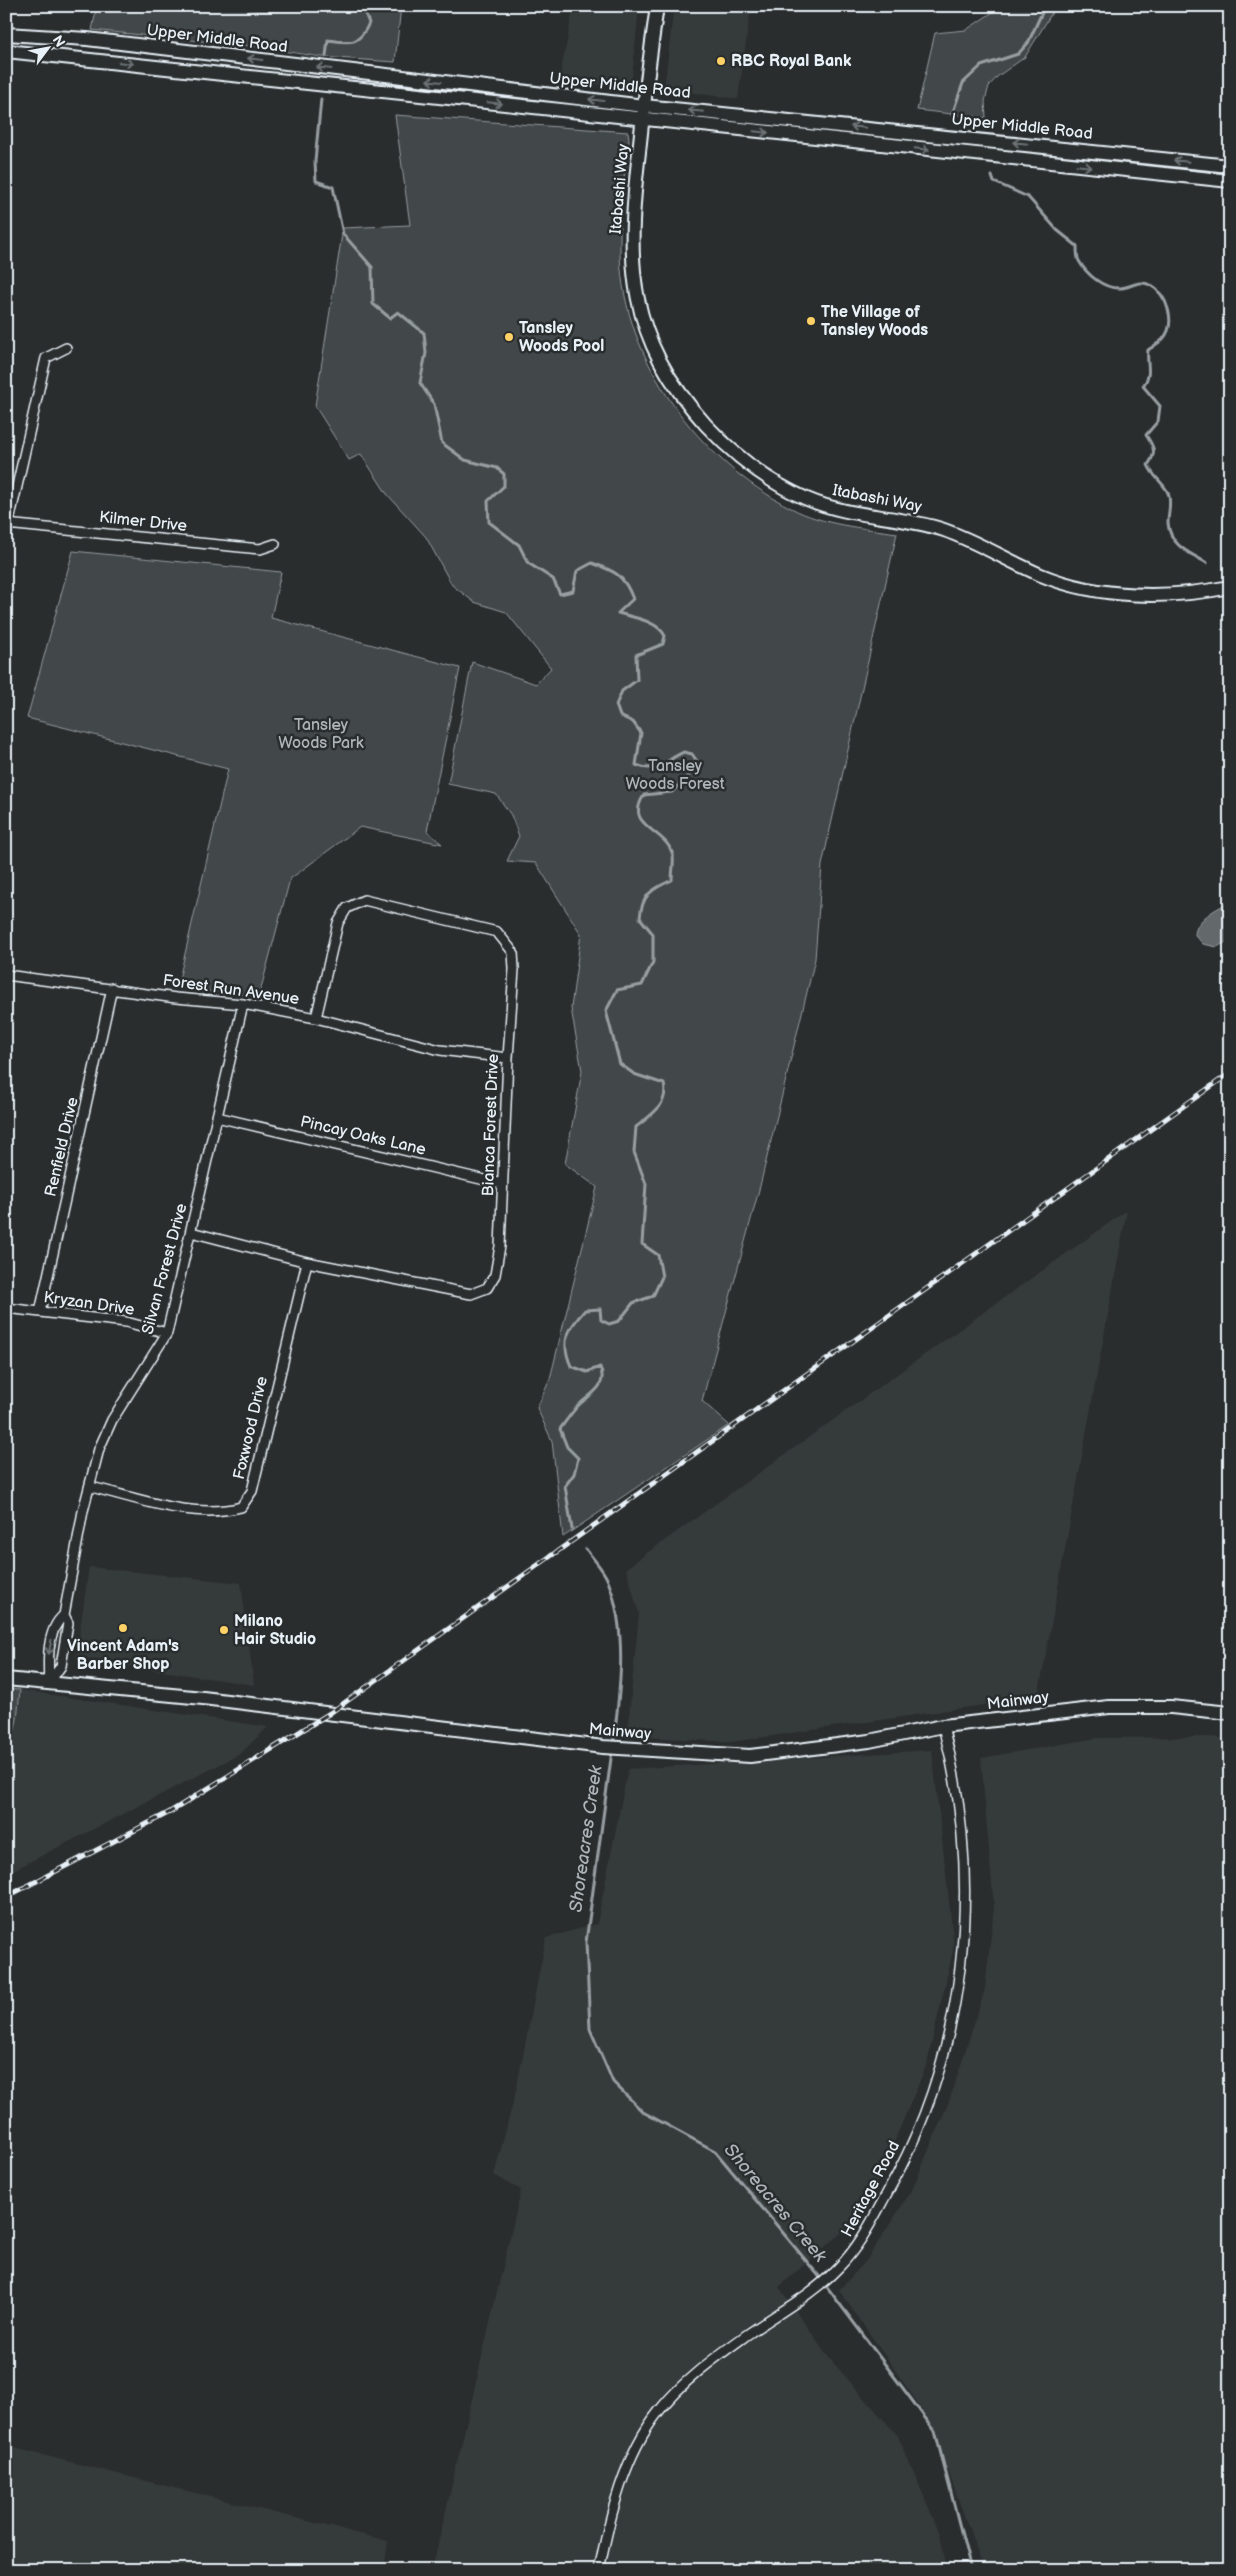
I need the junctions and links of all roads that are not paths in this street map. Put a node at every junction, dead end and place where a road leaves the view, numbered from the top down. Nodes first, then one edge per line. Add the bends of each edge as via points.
1 (657, 6) edge
2 (6, 34) edge
3 (103, 41) junction
4 (6, 50) edge
5 (100, 61) junction
6 (644, 106) junction
7 (642, 120) junction
8 (1230, 166) edge
9 (1230, 181) edge
10 (66, 348) dead end
11 (8, 524) edge
12 (6, 535) edge
13 (275, 544) dead end
14 (1230, 587) edge
15 (6, 975) edge
16 (112, 988) junction
17 (243, 1004) junction
18 (316, 1018) junction
19 (508, 1058) junction
20 (217, 1117) junction
21 (502, 1184) junction
22 (191, 1232) junction
23 (307, 1262) junction
24 (6, 1308) edge
25 (40, 1312) junction
26 (167, 1333) junction
27 (91, 1486) junction
28 (64, 1615) junction
29 (6, 1679) edge
30 (49, 1683) junction
31 (1230, 1714) edge
32 (943, 1726) junction
33 (599, 2570) edge

1 - 6 main road, Itabashi Way
2 - 3 main road, Upper Middle Road
3 - 5 main road
6 -> 3 main road, Upper Middle Road
4 - 5 main road, Upper Middle Road
5 -> 7 main road, Upper Middle Road
6 - 7 main road, Itabashi Way
8 -> 6 main road, Upper Middle Road
7 -> 9 main road, Upper Middle Road
7 - 14 main road, Itabashi Way via 632,209 631,253 636,291 647,332 680,393 715,435 749,466 808,500 857,514 919,523 942,530 1063,582 1141,595 1190,594
10 - 11 street via 46,358
11 - 12 street
11 - 13 street, Kilmer Drive via 260,549
15 - 16 street, Forest Run Avenue
16 - 17 street, Forest Run Avenue
16 - 25 street, Renfield Drive
17 - 18 street, Forest Run Avenue
17 - 20 street, Silvan Forest Drive
18 - 19 street, Forest Run Avenue via 440,1050
18 - 19 street, Bianca Forest Drive via 338,923 347,908 364,900 497,932 512,952 514,969
19 - 21 street, Bianca Forest Drive
20 - 21 street, Pincay Oaks Lane
20 - 22 street, Silvan Forest Drive
21 - 23 street, Bianca Forest Drive via 500,1246 495,1275 487,1288 471,1294
22 - 23 street, Bianca Forest Drive
22 - 26 street, Silvan Forest Drive
23 - 27 street, Foxwood Drive via 252,1491 241,1508 224,1512 188,1510
24 - 25 street, Kryzan Drive
25 - 26 street, Kryzan Drive via 126,1322
26 - 27 street, Silvan Forest Drive via 109,1427 99,1449
27 - 28 street, Silvan Forest Drive
28 -> 30 street, Silvan Forest Drive via 55,1622 48,1660
28 - 30 street, Silvan Forest Drive via 68,1623 61,1666
29 - 30 main road, Mainway
30 - 32 main road, Mainway via 203,1698 631,1750 750,1756 869,1741
31 - 32 main road, Mainway via 1171,1707 1109,1707
32 - 33 street, Heritage Road via 958,1789 964,1855 964,1939 957,1994 936,2080 906,2159 854,2252 836,2271 706,2365 658,2412 625,2474

